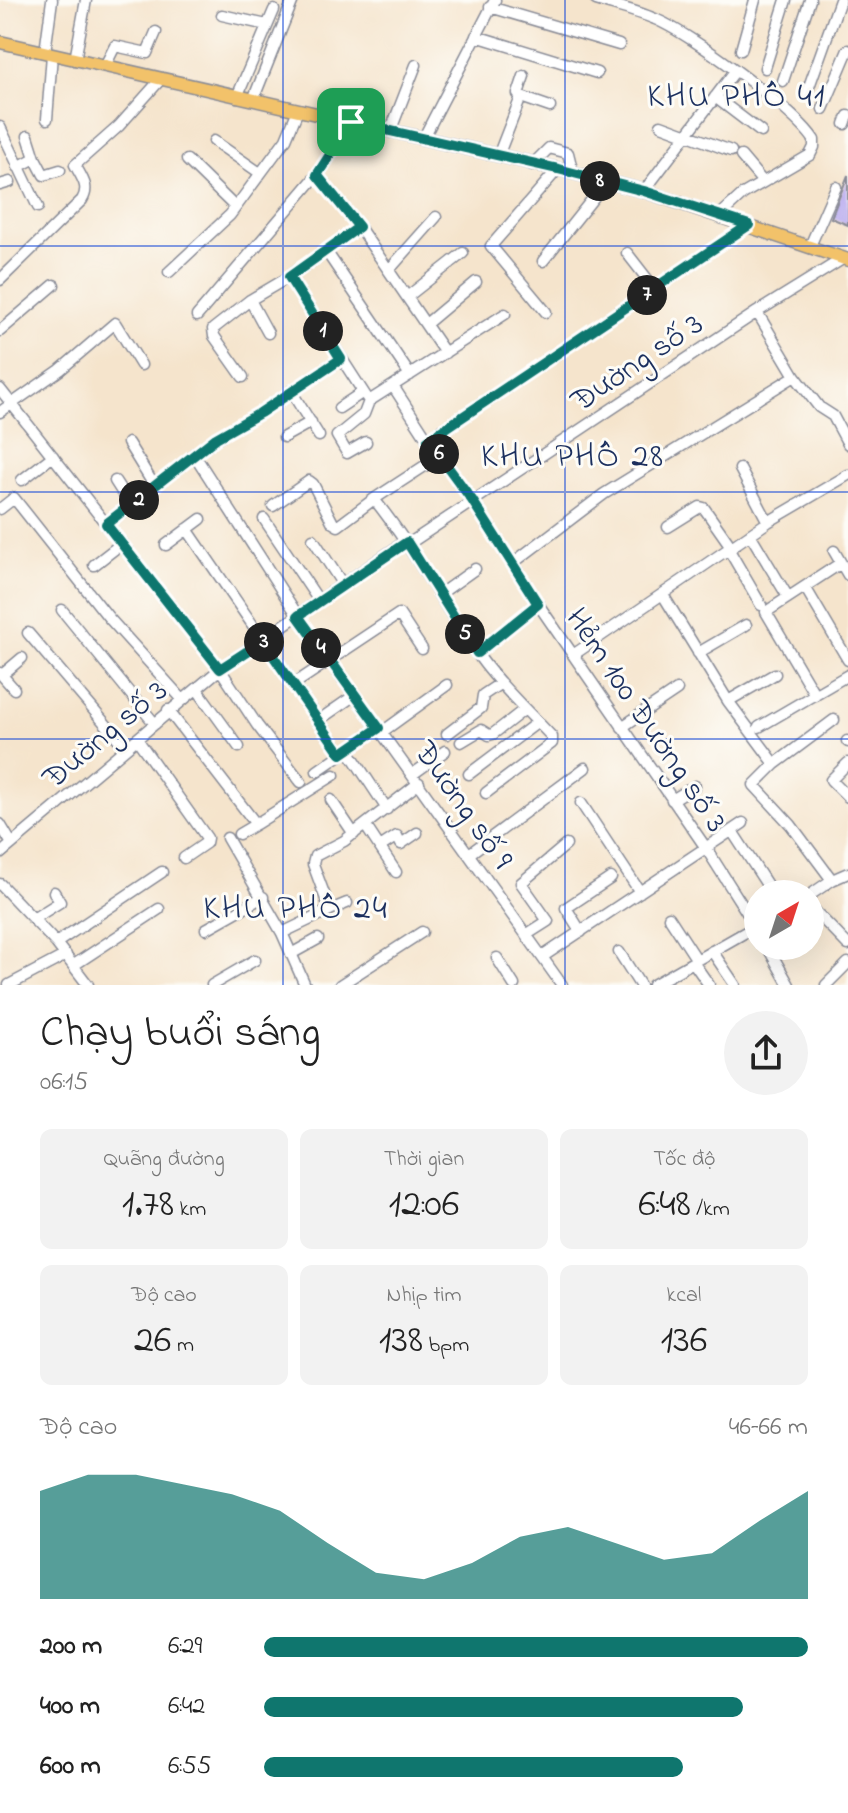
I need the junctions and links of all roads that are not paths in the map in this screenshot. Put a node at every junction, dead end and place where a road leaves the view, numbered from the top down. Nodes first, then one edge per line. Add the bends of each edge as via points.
1 (52, 0) edge
2 (86, 0) edge
3 (293, 0) edge
4 (596, 0) edge
5 (755, 0) edge
6 (786, 0) edge
7 (810, 0) edge
8 (840, 0) edge
9 (493, 4) edge
10 (274, 10) dead end
11 (222, 15) dead end
12 (267, 25) junction
13 (156, 32) dead end
14 (476, 36) junction
15 (0, 42) edge
16 (619, 45) dead end
17 (741, 50) dead end
18 (848, 50) edge
19 (48, 53) junction
20 (75, 60) junction
21 (416, 65) dead end
22 (105, 66) junction
23 (765, 68) dead end
24 (735, 71) junction
25 (597, 73) dead end
26 (524, 76) dead end
27 (161, 79) junction
28 (783, 81) dead end
29 (806, 95) dead end
30 (237, 97) junction
31 (521, 97) junction
32 (715, 97) junction
33 (253, 100) junction
34 (550, 107) dead end
35 (823, 109) dead end
36 (298, 110) junction
37 (47, 119) dead end
38 (351, 122) junction
39 (661, 125) dead end
40 (0, 127) edge
41 (390, 132) junction
42 (761, 132) dead end
43 (28, 136) dead end
44 (688, 137) junction
45 (423, 139) junction
46 (214, 141) dead end
47 (498, 156) junction
48 (35, 158) junction
49 (187, 160) dead end
50 (532, 165) junction
51 (18, 167) junction
52 (558, 169) junction
53 (60, 170) dead end
54 (260, 173) junction
55 (573, 173) junction
56 (317, 175) junction
57 (606, 182) junction
58 (763, 182) junction
59 (836, 187) dead end
60 (644, 191) junction
61 (38, 207) dead end
62 (235, 207) junction
63 (719, 216) junction
64 (436, 217) dead end
65 (749, 225) junction
66 (359, 227) junction
67 (810, 246) junction
68 (326, 251) junction
69 (463, 253) dead end
70 (627, 253) dead end
71 (846, 259) edge
72 (543, 261) dead end
73 (389, 270) junction
74 (169, 272) dead end
75 (289, 277) junction
76 (0, 280) edge
77 (476, 282) dead end
78 (54, 285) dead end
79 (655, 289) junction
80 (407, 297) junction
81 (250, 300) junction
82 (546, 312) dead end
83 (757, 312) junction
84 (505, 314) dead end
85 (197, 316) dead end
86 (426, 324) junction
87 (0, 331) edge
88 (268, 333) dead end
89 (445, 353) junction
90 (341, 359) junction
91 (141, 365) dead end
92 (410, 375) junction
93 (795, 376) junction
94 (243, 377) dead end
95 (393, 386) junction
96 (0, 389) edge
97 (291, 391) junction
98 (366, 397) junction
99 (11, 403) junction
100 (339, 408) dead end
101 (0, 412) edge
102 (311, 422) junction
103 (319, 436) dead end
104 (284, 437) dead end
105 (428, 440) junction
106 (366, 442) dead end
107 (128, 443) dead end
108 (848, 444) edge
109 (194, 454) junction
110 (53, 456) junction
111 (440, 456) junction
112 (740, 469) dead end
113 (848, 475) edge
114 (22, 480) dead end
115 (115, 481) dead end
116 (155, 487) junction
117 (374, 499) junction
118 (472, 500) junction
119 (131, 506) junction
120 (273, 506) dead end
121 (0, 509) edge
122 (201, 519) dead end
123 (264, 519) dead end
124 (768, 522) junction
125 (106, 524) junction
126 (668, 527) dead end
127 (187, 529) junction
128 (750, 534) junction
129 (313, 539) dead end
130 (407, 542) junction
131 (166, 545) dead end
132 (124, 548) junction
133 (730, 549) junction
134 (834, 551) dead end
135 (513, 563) junction
136 (841, 563) junction
137 (94, 565) dead end
138 (475, 569) dead end
139 (848, 575) edge
140 (343, 585) junction
141 (805, 587) junction
142 (440, 594) junction
143 (663, 595) junction
144 (788, 597) junction
145 (319, 601) junction
146 (538, 604) junction
147 (763, 608) junction
148 (62, 610) dead end
149 (298, 616) junction
150 (746, 625) dead end
151 (28, 633) dead end
152 (263, 641) junction
153 (422, 649) dead end
154 (477, 653) junction
155 (698, 653) junction
156 (573, 655) junction
157 (22, 658) dead end
158 (848, 660) edge
159 (331, 661) junction
160 (220, 669) junction
161 (1, 674) edge
162 (775, 674) dead end
163 (846, 681) edge
164 (501, 683) junction
165 (294, 684) junction
166 (447, 685) dead end
167 (14, 689) dead end
168 (197, 689) junction
169 (677, 690) dead end
170 (355, 695) junction
171 (815, 695) junction
172 (183, 700) junction
173 (728, 701) junction
174 (525, 709) junction
175 (168, 710) junction
176 (319, 720) junction
177 (834, 720) dead end
178 (538, 722) junction
179 (155, 724) junction
180 (622, 727) junction
181 (759, 727) dead end
182 (380, 730) junction
183 (447, 734) dead end
184 (137, 739) junction
185 (461, 742) dead end
186 (239, 747) dead end
187 (126, 748) junction
188 (445, 751) dead end
189 (344, 752) junction
190 (848, 763) edge
191 (775, 764) junction
192 (585, 768) dead end
193 (317, 771) dead end
194 (469, 774) dead end
195 (334, 775) dead end
196 (416, 779) junction
197 (301, 782) dead end
198 (695, 786) dead end
199 (486, 793) dead end
200 (848, 797) edge
201 (331, 800) dead end
202 (672, 800) junction
203 (581, 803) dead end
204 (387, 809) junction
205 (743, 823) dead end
206 (0, 824) edge
207 (256, 824) junction
208 (365, 825) junction
209 (732, 831) junction
210 (417, 833) dead end
211 (239, 834) dead end
212 (354, 834) junction
213 (227, 838) dead end
214 (12, 844) junction
215 (566, 845) dead end
216 (380, 847) junction
217 (706, 848) junction
218 (0, 854) edge
219 (469, 854) junction
220 (184, 858) dead end
221 (162, 872) dead end
222 (396, 872) dead end
223 (848, 873) edge
224 (611, 878) dead end
225 (764, 880) edge
226 (832, 880) junction
227 (824, 885) edge
228 (2, 888) edge
229 (54, 892) dead end
230 (640, 892) junction
231 (263, 897) junction
232 (347, 903) dead end
233 (744, 907) edge
234 (159, 909) dead end
235 (330, 910) junction
236 (669, 917) dead end
237 (33, 919) junction
238 (824, 919) edge
239 (206, 929) dead end
240 (422, 932) dead end
241 (581, 932) junction
242 (282, 933) junction
243 (744, 934) edge
244 (526, 935) junction
245 (318, 939) dead end
246 (847, 941) edge
247 (56, 943) junction
248 (712, 951) junction
249 (619, 952) dead end
250 (291, 954) junction
251 (66, 955) junction
252 (542, 957) junction
253 (497, 958) dead end
254 (255, 960) dead end
255 (775, 960) edge
256 (695, 961) junction
257 (848, 963) edge
258 (74, 965) junction
259 (229, 981) edge
260 (9, 985) edge
261 (88, 985) edge
262 (212, 985) edge
263 (305, 985) edge
264 (340, 985) edge
265 (514, 985) edge
266 (562, 985) edge
267 (640, 985) edge
268 (653, 985) edge
269 (709, 985) edge
270 (735, 985) edge
271 (789, 985) edge
272 (826, 985) edge

1 - 19 street
2 - 20 street
3 - 33 street
4 - 24 street via 658,19
5 - 17 street
6 - 23 street
7 - 28 street
8 - 29 street
9 - 14 street
9 - 16 street
10 - 12 street
11 - 12 street
12 - 30 street
13 - 22 street via 147,53 115,46
14 - 25 street
14 - 45 street
15 - 19 main road
18 - 35 street
19 - 20 main road
19 - 37 street
20 - 22 main road
21 - 41 street
22 - 27 main road
24 - 32 street
24 - 58 street via 814,140 810,155
26 - 31 street
27 - 30 main road
27 - 76 street via 75,165 86,184 82,200
30 - 33 main road
31 - 34 street
31 - 47 street
32 - 42 street
32 - 44 street
33 - 36 main road
36 - 38 main road
36 - 54 street via 286,139
38 - 41 main road
38 - 56 street
39 - 44 street
40 - 51 street
41 - 45 main road
43 - 48 street
44 - 58 street via 736,154
44 - 60 street
45 - 47 main road
46 - 54 street
47 - 50 main road
48 - 51 street
48 - 53 street via 44,175
49 - 62 street
50 - 52 main road
50 - 55 street via 549,148 568,153
51 - 61 street
52 - 55 main road
52 - 82 street via 491,246
54 - 62 street
55 - 57 main road
56 - 66 street
56 - 85 street
57 - 60 main road
57 - 72 street
58 - 63 street
59 - 67 street
60 - 63 main road
62 - 74 street
63 - 65 main road
64 - 73 street
65 - 67 main road
65 - 79 street
66 - 68 street
66 - 73 street
67 - 71 main road
68 - 75 street
68 - 92 street
69 - 80 street
70 - 79 street
71 - 83 street, Đường số 3
73 - 80 street
75 - 81 street
75 - 90 street
77 - 86 street
78 - 87 street
79 - 105 street
80 - 86 street
81 - 88 street
81 - 94 street via 213,329
83 - 93 street
83 - 118 street, Đường số 3
84 - 89 street
86 - 89 street
89 - 92 street
90 - 97 street
90 - 98 street
91 - 99 street via 115,323
92 - 95 street
93 - 108 street via 833,416
93 - 135 street via 604,494
95 - 98 street
95 - 105 street, Hẻm 100 Đường số 3
96 - 99 street
97 - 102 street
97 - 109 street
98 - 100 street
98 - 106 street via 364,414 337,436 347,453
99 - 101 street
99 - 110 street
102 - 103 street
102 - 104 street
105 - 111 street, Hẻm 100 Đường số 3
107 - 116 street
109 - 116 street
109 - 149 street, Đường số 9
110 - 114 street
110 - 125 street
111 - 117 street
111 - 118 street, Hẻm 100 Đường số 3
112 - 124 street
113 - 124 street
115 - 119 street
116 - 119 street
117 - 120 street via 338,526 309,481
117 - 130 street
118 - 130 street, Đường số 3
118 - 135 street, Hẻm 100 Đường số 3
119 - 125 street
121 - 172 street via 14,498 109,618
122 - 127 street
123 - 145 street
124 - 128 street
125 - 132 street
126 - 133 street via 704,508
127 - 131 street
127 - 152 street
128 - 133 street
128 - 144 street
129 - 140 street
130 - 140 street, Đường số 3
130 - 142 street
132 - 137 street
132 - 160 street
133 - 143 street
133 - 147 street
134 - 136 street
135 - 146 street, Hẻm 100 Đường số 3
136 - 139 street
136 - 141 street
138 - 142 street
140 - 145 street, Đường số 3
141 - 144 street
141 - 158 street
142 - 154 street
143 - 155 street
143 - 156 street
144 - 147 street
145 - 149 street, Đường số 3
146 - 154 street
146 - 156 street, Hẻm 100 Đường số 3
147 - 171 street
148 - 179 street
149 - 152 street, Đường số 3
149 - 159 street, Đường số 9
150 - 155 street
151 - 187 street
152 - 160 street, Đường số 3
152 - 165 street
153 - 159 street via 399,614
154 - 164 street
155 - 173 street
156 - 180 street, Hẻm 100 Đường số 3
157 - 161 street
159 - 165 street
159 - 170 street, Đường số 9
160 - 168 street, Đường số 3
160 - 197 street
161 - 167 street
162 - 173 street
163 - 171 street
164 - 174 street
164 - 183 street via 481,697 481,708
165 - 176 street
166 - 182 street
168 - 172 street, Đường số 3
168 - 186 street
169 - 180 street
170 - 176 street
170 - 182 street, Đường số 9
171 - 181 street
172 - 175 street, Đường số 3
173 - 191 street
174 - 178 street
174 - 185 street via 493,734 481,730
175 - 179 street, Đường số 3
175 - 207 street
176 - 189 street
177 - 191 street
178 - 194 street
178 - 199 street via 552,743
179 - 184 street, Đường số 3
180 - 202 street, Hẻm 100 Đường số 3
182 - 189 street
182 - 196 street, Đường số 9
184 - 187 street, Đường số 3
184 - 220 street via 207,838
187 - 214 street, Đường số 3
188 - 196 street
189 - 193 street
189 - 204 street
190 - 200 street via 831,780
191 - 226 street via 754,785
192 - 219 street
195 - 207 street
196 - 204 street
196 - 219 street, Đường số 9
198 - 202 street
201 - 212 street
202 - 217 street, Hẻm 100 Đường số 3
203 - 230 street
204 - 208 street
205 - 209 street
206 - 214 street
207 - 211 street
208 - 212 street
208 - 216 street
209 - 217 street
209 - 225 street
210 - 216 street via 401,844 397,836
212 - 235 street via 312,860
213 - 231 street
214 - 218 street, Đường số 3
215 - 244 street via 521,883 548,921
216 - 222 street
217 - 230 street
217 - 233 street, Hẻm 100 Đường số 3
219 - 244 street, Đường số 9
221 - 247 street
223 - 226 street
224 - 241 street via 566,908
226 - 227 street
228 - 237 street
229 - 237 street via 60,902
230 - 241 street
231 - 239 street
231 - 242 street
232 - 235 street
234 - 258 street
235 - 242 street
236 - 256 street
237 - 247 street
238 - 246 street
240 - 264 street
241 - 252 street
242 - 250 street
243 - 248 street
244 - 252 street, Đường số 9
245 - 250 street
247 - 251 street
248 - 256 street
248 - 270 street
249 - 267 street
250 - 263 street
251 - 258 street
251 - 260 street
252 - 266 street, Đường số 9
253 - 265 street
254 - 259 street
255 - 271 street
256 - 268 street
256 - 269 street
257 - 272 street
258 - 261 street
259 - 262 street

